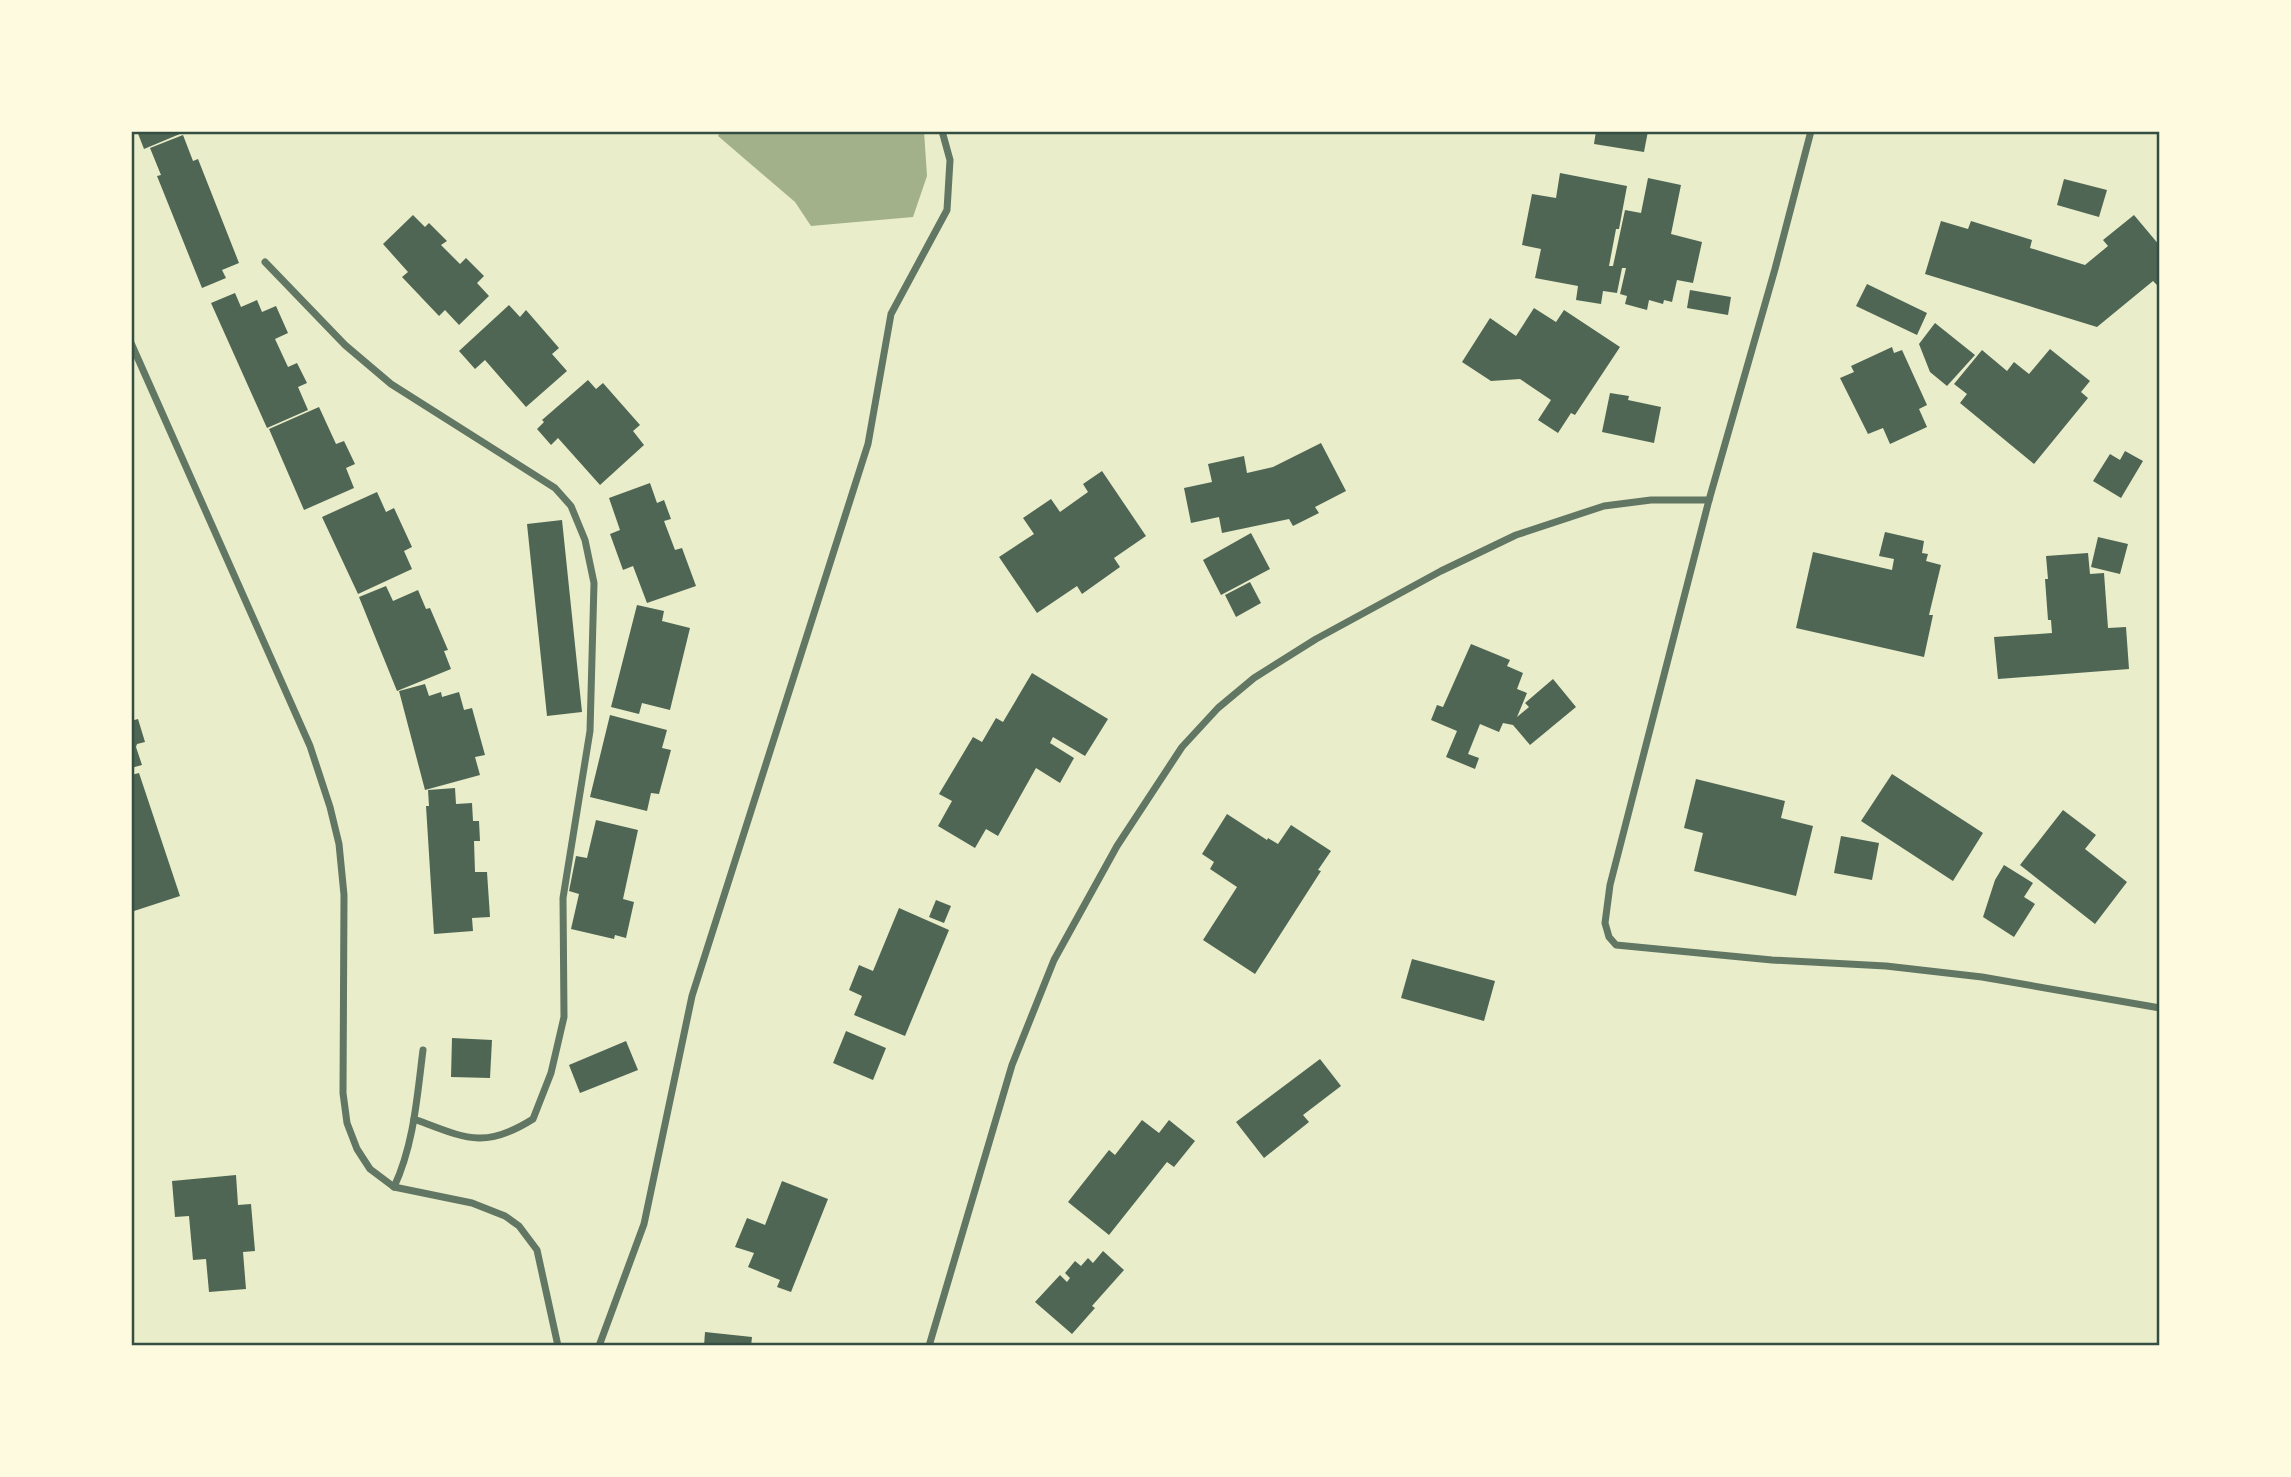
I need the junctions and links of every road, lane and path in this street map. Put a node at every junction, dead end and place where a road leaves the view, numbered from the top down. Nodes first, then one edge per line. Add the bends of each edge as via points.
1 (942, 131) edge
2 (1811, 131) edge
3 (265, 262) dead end
4 (131, 343) edge
5 (1709, 499) junction
6 (2160, 1008) edge
7 (423, 1050) dead end
8 (414, 1119) junction
9 (394, 1187) junction
10 (558, 1346) edge
11 (599, 1346) edge
12 (929, 1346) edge

1 - 11 street via 950,160 947,210 891,314 868,444 692,996 645,1224
2 - 5 street
3 - 8 street via 345,345 391,384 555,488 571,506 585,540 594,583 590,731 563,898 564,1017 551,1073 533,1119 500,1137 463,1137
4 - 9 street via 310,746 330,807 344,895 343,1093 347,1124 370,1169
5 - 6 street via 1610,885 1605,923 1616,945 1982,977
5 - 12 street via 1604,506 1516,535 1316,639 1254,678 1182,747 1117,846 1054,960 1012,1065
7 - 8 street
8 - 9 street via 405,1164
9 - 10 street via 472,1203 519,1226 537,1250

